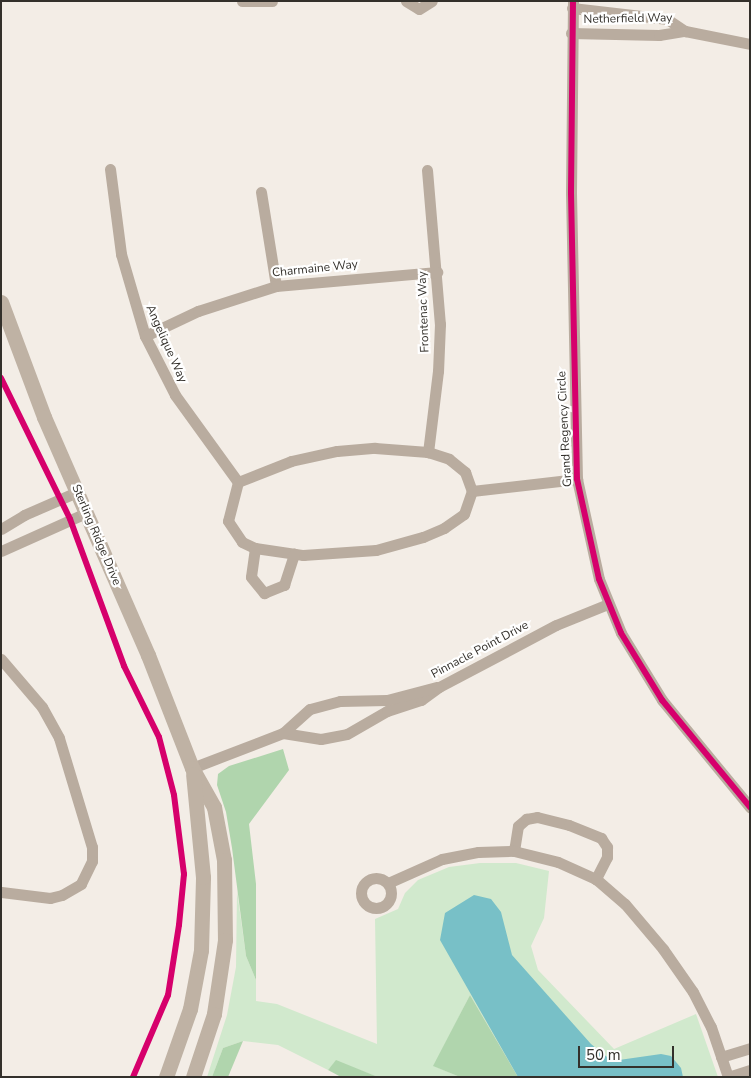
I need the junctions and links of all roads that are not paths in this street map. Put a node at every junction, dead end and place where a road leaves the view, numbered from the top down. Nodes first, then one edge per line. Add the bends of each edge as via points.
1 (242, 1) edge
2 (272, 1) edge
3 (406, 1) edge
4 (432, 1) edge
5 (572, 5) edge
6 (685, 32) junction
7 (572, 33) junction
8 (750, 44) edge
9 (110, 168) dead end
10 (426, 170) dead end
11 (261, 192) dead end
12 (437, 272) junction
13 (276, 286) junction
14 (1, 302) edge
15 (145, 336) junction
16 (428, 452) junction
17 (577, 480) junction
18 (238, 482) junction
19 (472, 491) junction
20 (77, 492) junction
21 (86, 513) junction
22 (1, 529) edge
23 (255, 548) junction
24 (1, 551) edge
25 (294, 554) junction
26 (608, 604) junction
27 (1, 658) edge
28 (439, 687) junction
29 (358, 702) junction
30 (365, 722) junction
31 (283, 733) junction
32 (192, 768) junction
33 (750, 807) edge
34 (514, 851) junction
35 (596, 879) junction
36 (388, 883) dead end
37 (1, 892) edge
38 (750, 1048) edge
39 (721, 1057) junction
40 (750, 1070) edge
41 (166, 1077) edge
42 (193, 1077) edge
43 (728, 1077) edge

1 - 2 street
3 - 4 street via 419,9
5 - 6 street, Netherfield Way via 667,19
5 - 7 street, Grand Regency Circle
6 - 7 street, Netherfield Way via 659,35
6 - 8 street, Netherfield Way
7 - 17 street, Grand Regency Circle via 572,367
9 - 15 street, Angelique Way via 121,254
10 - 12 street, Frontenac Way
11 - 13 street
12 - 13 street, Charmaine Way
12 - 16 street, Frontenac Way via 439,350
13 - 15 street, Charmaine Way via 198,311
14 - 20 street, Sterling Ridge Drive
15 - 18 street, Angelique Way via 174,396
16 - 18 street via 375,448 337,451 291,461
16 - 19 street via 449,459 465,472
17 - 19 street
17 - 26 street, Grand Regency Circle
18 - 23 street via 228,521 242,542
19 - 25 street via 464,514 424,537 376,550 328,555
20 - 21 street, Sterling Ridge Drive
20 - 22 street via 24,515
21 - 24 street
21 - 32 street, Sterling Ridge Drive via 175,720
23 - 25 street
23 - 25 street via 251,577 264,593 284,585
26 - 28 street, Pinnacle Point Drive via 556,625
26 - 33 street, Grand Regency Circle via 638,663 662,700
27 - 37 street via 42,707 59,738 92,847 92,861 81,884 62,896 50,898
28 - 29 street via 387,700
28 - 30 street, Pinnacle Point Drive via 421,700
29 - 30 street
29 - 31 street via 340,701 310,710
30 - 31 street, Pinnacle Point Drive via 347,734 321,739
31 - 32 street
32 - 41 street, Sterling Ridge Drive via 204,877 201,950 190,1009
32 - 42 street, Sterling Ridge Drive via 214,807 224,860 225,897 221,976 209,1031
34 - 35 street via 558,862
34 - 35 street via 518,826 526,819 537,817 569,825 601,838 607,847 607,857
34 - 36 street via 478,852 442,859
35 - 39 street via 625,904 668,956 693,992 711,1027
38 - 39 street
39 - 43 street
40 - 43 street

